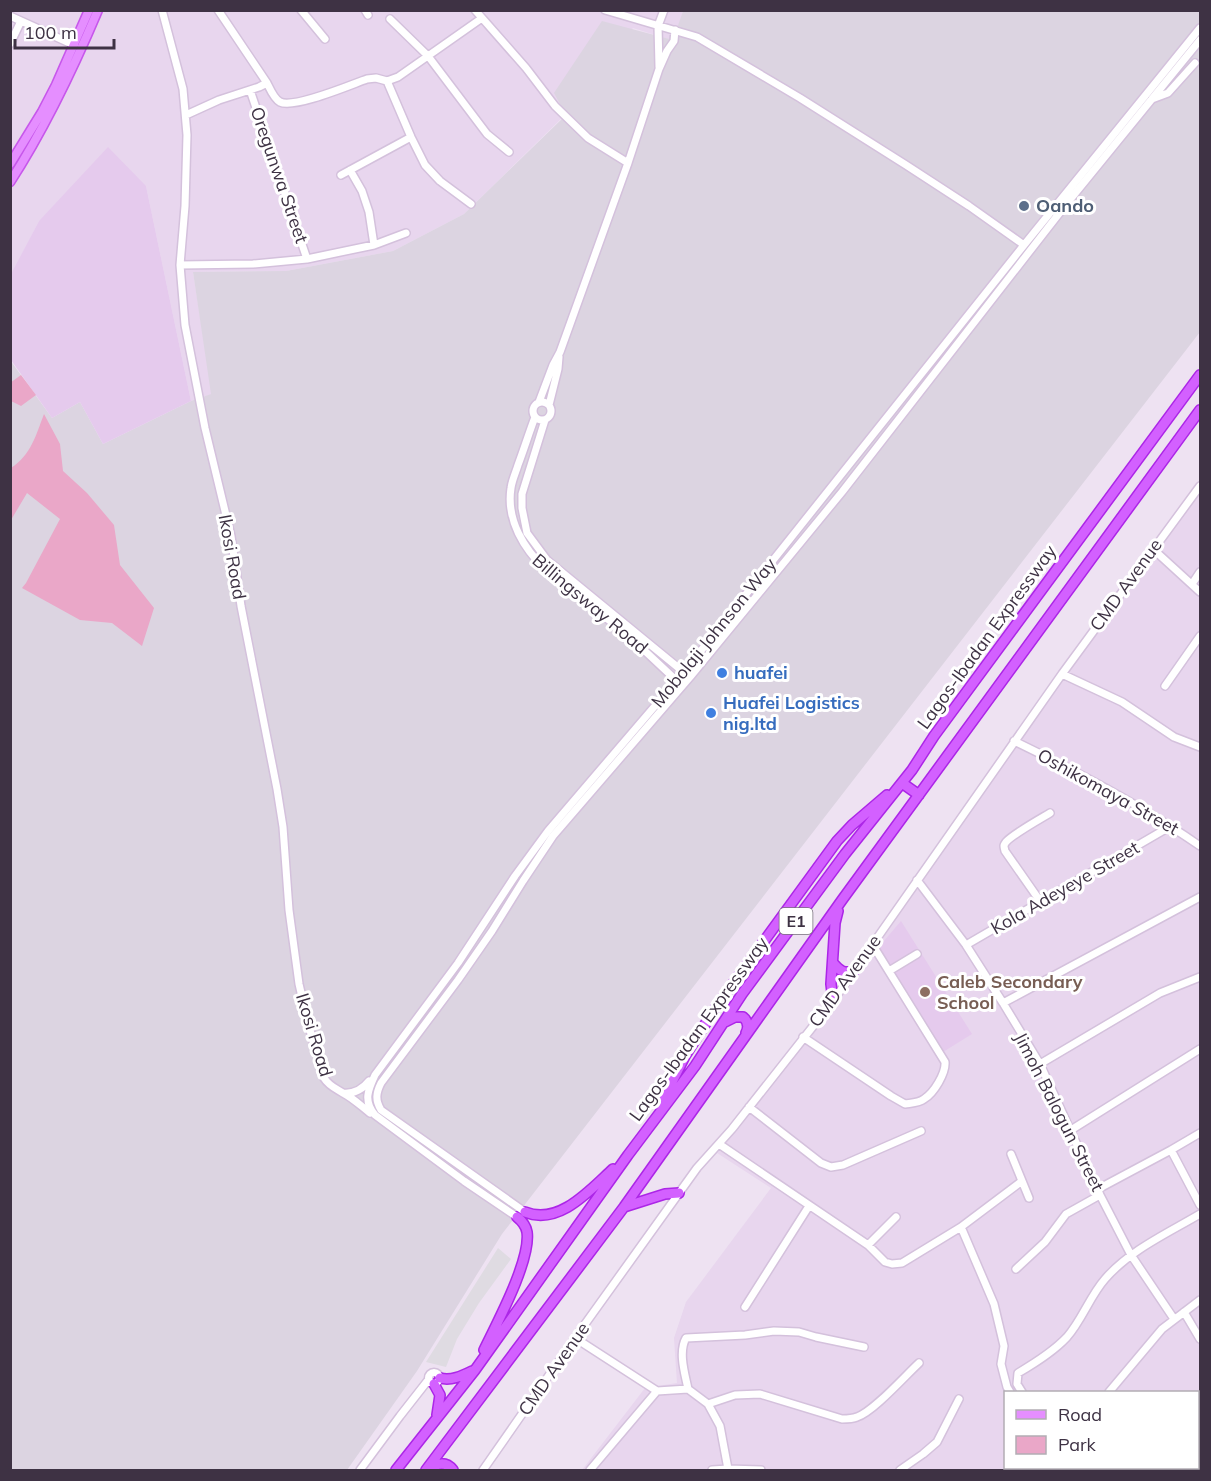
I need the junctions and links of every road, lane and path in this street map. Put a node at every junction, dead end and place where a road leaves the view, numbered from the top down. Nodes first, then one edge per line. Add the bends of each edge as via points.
1 (89, 10) edge
2 (98, 10) edge
3 (162, 10) edge
4 (218, 10) edge
5 (301, 10) edge
6 (475, 10) edge
7 (604, 10) edge
8 (664, 10) edge
9 (10, 16) edge
10 (482, 18) junction
11 (390, 20) dead end
12 (21, 21) junction
13 (658, 26) junction
14 (1200, 28) edge
15 (675, 30) junction
16 (325, 39) dead end
17 (1200, 40) edge
18 (10, 44) edge
19 (74, 45) junction
20 (428, 56) junction
21 (1195, 63) dead end
22 (659, 69) junction
23 (387, 81) junction
24 (267, 83) junction
25 (250, 90) junction
26 (1152, 99) junction
27 (186, 115) junction
28 (411, 137) junction
29 (510, 152) dead end
30 (628, 163) junction
31 (10, 164) edge
32 (350, 170) junction
33 (340, 175) dead end
34 (10, 182) edge
35 (471, 204) dead end
36 (406, 233) dead end
37 (374, 245) junction
38 (1024, 245) junction
39 (307, 259) junction
40 (180, 265) junction
41 (560, 352) junction
42 (1200, 375) edge
43 (539, 402) junction
44 (549, 405) junction
45 (1200, 410) edge
46 (535, 417) junction
47 (544, 420) junction
48 (1200, 486) edge
49 (1153, 549) junction
50 (1200, 573) edge
51 (1192, 584) junction
52 (1200, 592) edge
53 (1200, 636) edge
54 (687, 674) junction
55 (1062, 674) junction
56 (679, 683) junction
57 (1165, 686) dead end
58 (1014, 741) junction
59 (1200, 747) edge
60 (902, 783) junction
61 (894, 791) junction
62 (920, 795) junction
63 (1050, 813) dead end
64 (1164, 830) dead end
65 (1200, 846) edge
66 (917, 880) junction
67 (1200, 897) edge
68 (842, 900) junction
69 (1040, 901) junction
70 (872, 944) junction
71 (966, 945) junction
72 (917, 954) dead end
73 (833, 963) junction
74 (854, 971) junction
75 (889, 971) junction
76 (1200, 977) edge
77 (833, 1001) junction
78 (1003, 1003) junction
79 (724, 1023) junction
80 (803, 1037) junction
81 (739, 1046) junction
82 (1200, 1049) edge
83 (1040, 1064) junction
84 (375, 1075) junction
85 (360, 1090) junction
86 (368, 1090) junction
87 (377, 1092) junction
88 (343, 1093) junction
89 (379, 1107) junction
90 (749, 1107) junction
91 (370, 1111) junction
92 (658, 1114) junction
93 (1071, 1130) junction
94 (921, 1131) dead end
95 (1200, 1133) edge
96 (718, 1144) junction
97 (1171, 1150) junction
98 (1011, 1154) dead end
99 (628, 1155) junction
100 (1022, 1181) junction
101 (1099, 1192) junction
102 (679, 1193) junction
103 (1029, 1198) dead end
104 (1200, 1205) edge
105 (809, 1206) junction
106 (624, 1207) junction
107 (1200, 1214) edge
108 (521, 1215) junction
109 (896, 1217) dead end
110 (961, 1227) junction
111 (868, 1245) junction
112 (1131, 1255) junction
113 (1016, 1269) dead end
114 (1200, 1300) edge
115 (745, 1307) dead end
116 (1184, 1312) junction
117 (1174, 1319) junction
118 (575, 1338) junction
119 (1200, 1339) edge
120 (864, 1347) dead end
121 (919, 1363) dead end
122 (475, 1370) junction
123 (434, 1380) junction
124 (687, 1389) junction
125 (657, 1391) junction
126 (1009, 1391) edge
127 (1021, 1391) edge
128 (1110, 1391) edge
129 (959, 1399) dead end
130 (708, 1404) junction
131 (437, 1418) junction
132 (728, 1469) junction
133 (360, 1470) edge
134 (396, 1470) edge
135 (427, 1470) edge
136 (453, 1470) edge
137 (483, 1470) edge
138 (590, 1470) edge
139 (712, 1470) edge
140 (761, 1470) edge
141 (900, 1470) edge

1 - 19 main road
2 - 34 main road via 37,138
3 - 27 street, Ikosi Road
4 - 24 street
5 - 16 street
6 - 10 street
7 - 13 street
8 - 13 street
9 - 12 street
10 - 20 street
10 - 30 street via 555,106 588,138
11 - 20 street
12 - 18 street
12 - 19 street
13 - 15 street
13 - 22 street
14 - 38 street, Mobolaji Johnson Way
15 - 22 street
15 - 38 street via 697,37 800,98
17 - 26 street, Mobolaji Johnson Way
19 - 31 main road via 42,112
20 - 23 street
20 - 29 street via 487,134
21 - 26 street via 1168,93
22 - 30 street
23 - 24 street via 367,79 300,103 286,104 278,101
23 - 28 street
24 - 25 street
25 - 27 street
25 - 39 street, Oregunwa Street
26 - 54 street, Mobolaji Johnson Way via 842,492
27 - 40 street, Ikosi Road via 188,159
28 - 32 street
28 - 35 street via 425,165
30 - 41 street
32 - 33 street
32 - 37 street via 369,212
36 - 37 street
37 - 39 street
38 - 54 street, Mobolaji Johnson Way
39 - 40 street
40 - 88 street, Ikosi Road via 184,325 231,536 277,789 299,984 322,1071 328,1084
41 - 43 street
41 - 44 street
42 - 60 highway, Lagos-Ibadan Expressway / E1
43 - 44 street
43 - 46 street via 533,408
44 - 47 street via 551,413
45 - 62 highway, E1
46 - 47 street
46 - 56 street, Billingsway Road via 511,487 518,535 533,559 629,636
47 - 54 street, Billingsway Road via 522,494 527,533 547,560
48 - 49 street, CMD Avenue
49 - 51 street
49 - 55 street, CMD Avenue
50 - 51 street
51 - 52 street
53 - 57 street
54 - 56 street, Mobolaji Johnson Way
55 - 58 street, CMD Avenue
55 - 59 street via 1122,702 1174,737
56 - 84 street, Mobolaji Johnson Way via 548,831
56 - 87 street, Mobolaji Johnson Way via 554,836 459,980
58 - 65 street, Oshikomaya Street via 1103,786
58 - 66 street, CMD Avenue
60 - 61 highway, Lagos-Ibadan Expressway / E1
60 - 62 highway
61 - 79 highway, Lagos-Ibadan Expressway / E1
61 - 92 highway via 837,842 716,1007 685,1056
62 - 68 highway, E1
63 - 69 street via 1005,842 1004,847
64 - 69 street, Kola Adeyeye Street
66 - 70 street, CMD Avenue
66 - 71 street, Jimoh Balogun Street
67 - 78 street
68 - 73 highway via 835,923
68 - 81 highway, E1
69 - 71 street, Kola Adeyeye Street
70 - 74 street, CMD Avenue
70 - 75 street
71 - 78 street, Jimoh Balogun Street
72 - 75 street
73 - 74 highway via 840,971
73 - 77 highway
74 - 77 street, CMD Avenue
75 - 80 street via 945,1062 943,1075 925,1099 905,1104
76 - 83 street via 1160,993
77 - 80 street, CMD Avenue
78 - 83 street, Jimoh Balogun Street
79 - 81 highway via 739,1016 746,1020 747,1029
79 - 92 highway, Lagos-Ibadan Expressway / E1
80 - 90 street, CMD Avenue
81 - 106 highway, E1
82 - 93 street
83 - 93 street, Jimoh Balogun Street
84 - 85 street
84 - 86 street, Mobolaji Johnson Way
85 - 86 street
85 - 88 street
86 - 87 street
86 - 91 street
87 - 89 street
88 - 91 street, Ikosi Road
89 - 91 street
89 - 108 street
90 - 94 street via 831,1167
90 - 96 street, CMD Avenue
91 - 108 street
92 - 99 highway, Lagos-Ibadan Expressway / E1
93 - 101 street, Jimoh Balogun Street
95 - 97 street
96 - 102 street, CMD Avenue
96 - 105 street
97 - 101 street
97 - 104 street
98 - 100 street
99 - 108 highway via 568,1206 553,1214
99 - 122 highway, Lagos-Ibadan Expressway / E1
100 - 103 street
100 - 110 street
101 - 112 street, Jimoh Balogun Street
101 - 113 street via 1066,1214 1045,1242
102 - 106 highway
102 - 118 street, CMD Avenue
105 - 111 street
105 - 115 street
106 - 135 highway, E1
107 - 112 street
108 - 122 highway via 527,1232 526,1250 511,1293
109 - 111 street
110 - 111 street via 902,1263 885,1262
110 - 126 street via 994,1304 1004,1346 1001,1364
112 - 117 street, Jimoh Balogun Street
112 - 127 street via 1105,1279 1068,1336 1018,1372 1017,1384
114 - 116 street
116 - 117 street
116 - 119 street
117 - 128 street
118 - 125 street
118 - 137 street, CMD Avenue
120 - 124 street via 799,1332 686,1338 682,1351
121 - 130 street via 881,1400 854,1419 842,1419 760,1394 735,1395
122 - 123 highway
122 - 131 highway, Lagos-Ibadan Expressway / E1
123 - 131 highway via 440,1395
123 - 133 street via 400,1416
124 - 125 street
124 - 130 street
125 - 138 street
129 - 141 street via 937,1442
130 - 132 street via 720,1426
131 - 134 highway, Lagos-Ibadan Expressway / E1
132 - 139 street
132 - 140 street
135 - 136 highway via 441,1463

